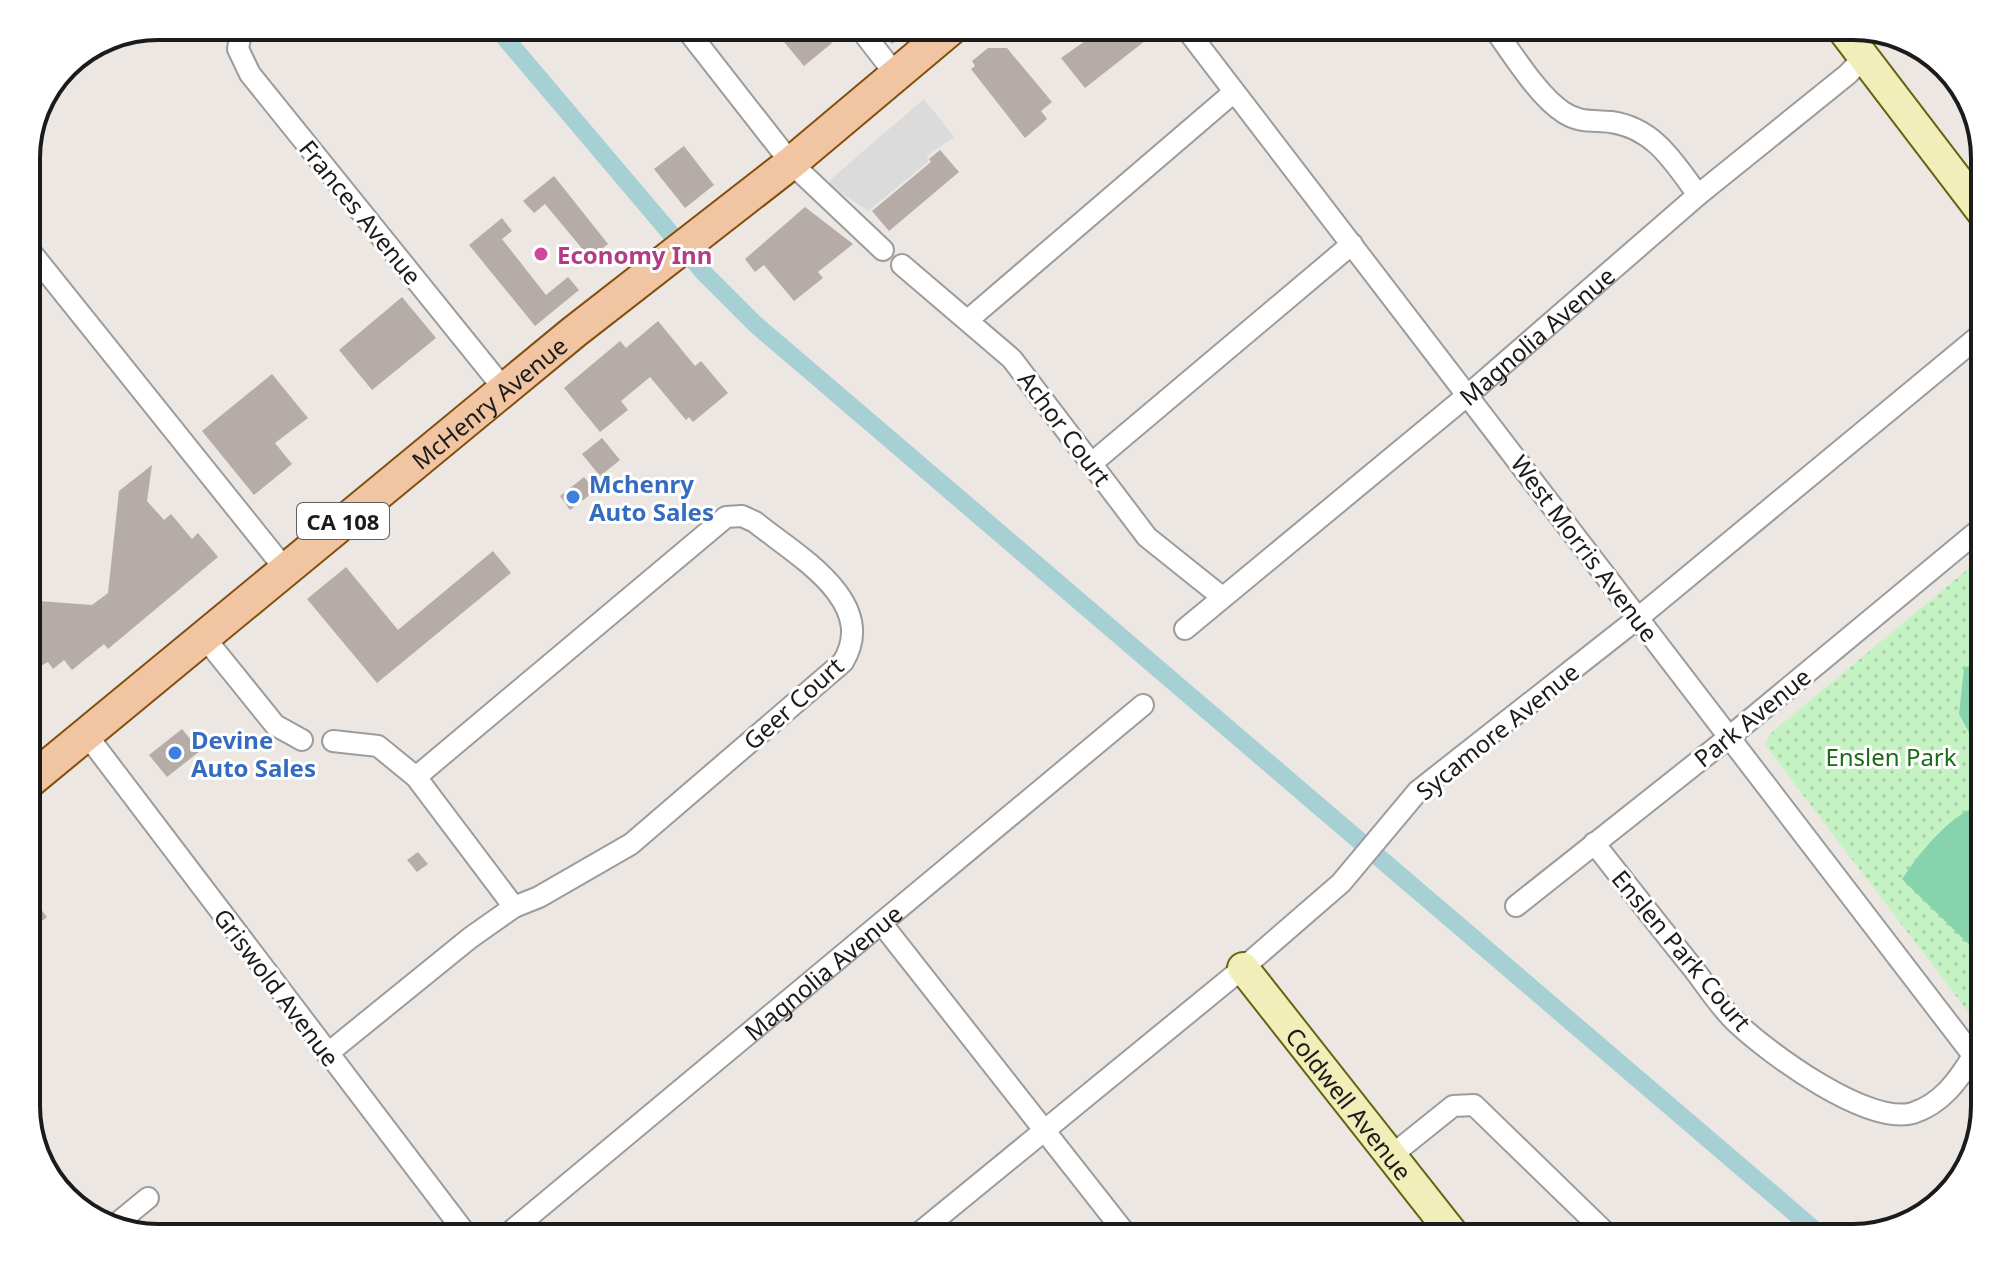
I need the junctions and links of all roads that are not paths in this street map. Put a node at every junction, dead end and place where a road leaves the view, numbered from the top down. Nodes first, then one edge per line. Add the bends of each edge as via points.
1 (240, 40) edge
2 (695, 40) edge
3 (869, 40) edge
4 (937, 40) edge
5 (1195, 40) edge
6 (1503, 40) edge
7 (1872, 46) edge
8 (896, 75) junction
9 (1234, 92) junction
10 (791, 163) junction
11 (1698, 195) junction
12 (1971, 195) edge
13 (1352, 244) junction
14 (883, 250) dead end
15 (40, 263) edge
16 (902, 265) dead end
17 (968, 320) junction
18 (1971, 343) edge
19 (504, 389) junction
20 (1469, 394) junction
21 (1092, 463) junction
22 (1971, 537) edge
23 (285, 569) junction
24 (1222, 597) junction
25 (1638, 618) junction
26 (1185, 629) dead end
27 (204, 637) junction
28 (1143, 705) dead end
29 (86, 734) junction
30 (1728, 738) junction
31 (302, 740) dead end
32 (333, 741) dead end
33 (40, 770) edge
34 (416, 777) junction
35 (1594, 843) junction
36 (1516, 906) dead end
37 (514, 907) junction
38 (882, 924) junction
39 (1243, 968) junction
40 (327, 1054) junction
41 (1971, 1054) edge
42 (1971, 1071) edge
43 (1044, 1130) junction
44 (1392, 1155) junction
45 (148, 1198) dead end
46 (123, 1219) edge
47 (458, 1224) edge
48 (520, 1224) edge
49 (930, 1224) edge
50 (1118, 1224) edge
51 (1445, 1224) edge
52 (1597, 1224) edge

1 - 19 street, Frances Avenue via 238,49 250,74
2 - 10 street
3 - 8 street
4 - 8 main road, McHenry Avenue / CA 108
5 - 9 street, West Morris Avenue
6 - 11 street via 1563,112 1646,134 1667,152
7 - 11 street, Magnolia Avenue via 1848,74
7 - 12 street
8 - 10 main road, McHenry Avenue / CA 108
9 - 13 street, West Morris Avenue
9 - 17 street
10 - 14 street
10 - 19 main road, McHenry Avenue / CA 108
11 - 20 street, Magnolia Avenue
13 - 20 street, West Morris Avenue
13 - 21 street
15 - 23 street
16 - 17 street, Achor Court
17 - 21 street, Achor Court via 1012,359
18 - 25 street, Sycamore Avenue
19 - 23 main road, McHenry Avenue / CA 108
20 - 24 street, Magnolia Avenue
20 - 25 street, West Morris Avenue
21 - 24 street, Achor Court via 1147,537
22 - 30 street, Park Avenue
23 - 27 main road, McHenry Avenue / CA 108
24 - 26 street, Magnolia Avenue
25 - 30 street, West Morris Avenue
25 - 39 street, Sycamore Avenue via 1418,791 1360,864
27 - 29 main road, McHenry Avenue / CA 108
27 - 31 street via 275,725
28 - 38 street, Magnolia Avenue
29 - 33 main road, McHenry Avenue / CA 108
29 - 40 street, Griswold Avenue
30 - 35 street, Park Avenue
30 - 41 street, West Morris Avenue
32 - 34 street via 378,746
34 - 37 street
34 - 37 street, Geer Court via 726,517 755,522 845,600 852,640 831,674 631,844
35 - 36 street, Park Avenue
35 - 42 street, Enslen Park Court via 1736,1023 1799,1071 1860,1104 1910,1114 1931,1105
37 - 40 street, Geer Court
38 - 43 street
38 - 48 street, Magnolia Avenue
39 - 43 street, Sycamore Avenue
39 - 44 street, Coldwell Avenue
40 - 47 street, Griswold Avenue
43 - 49 street, Sycamore Avenue
43 - 50 street
44 - 51 street, Coldwell Avenue
44 - 52 street via 1453,1106 1474,1105
45 - 46 street

